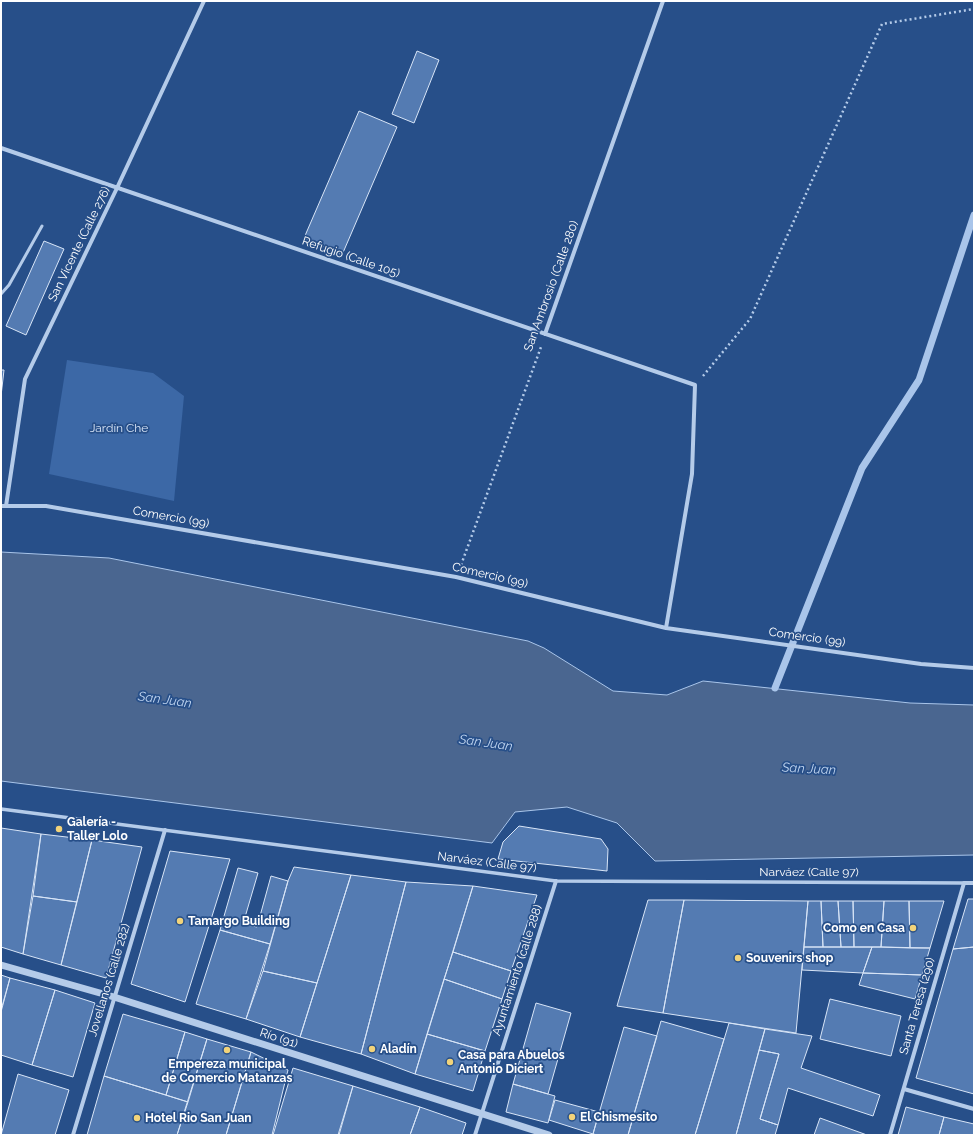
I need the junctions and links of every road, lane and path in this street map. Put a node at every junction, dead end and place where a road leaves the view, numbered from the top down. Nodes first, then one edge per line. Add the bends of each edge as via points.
1 (204, 1) edge
2 (663, 1) edge
3 (974, 9) edge
4 (1, 148) edge
5 (117, 188) junction
6 (42, 226) dead end
7 (1, 294) edge
8 (545, 334) junction
9 (695, 385) junction
10 (3, 506) edge
11 (456, 577) junction
12 (666, 628) junction
13 (974, 668) edge
14 (1, 809) edge
15 (165, 830) junction
16 (556, 881) junction
17 (964, 883) junction
18 (974, 883) edge
19 (1, 965) edge
20 (114, 997) junction
21 (904, 1089) junction
22 (974, 1109) edge
23 (482, 1115) junction
24 (73, 1135) edge
25 (475, 1135) edge
26 (549, 1135) edge
27 (890, 1135) edge

1 - 5 street, San Vicente (Calle 276)
2 - 8 street, San Ambrosio (Calle 280)
3 - 9 path via 882,24 750,319
4 - 5 street, Refugio (Calle 105)
5 - 8 street, Refugio (Calle 105)
5 - 10 street, San Vicente (Calle 276) via 25,379
6 - 7 lane via 9,285
8 - 9 street, Refugio (Calle 105)
8 - 11 path, San Ambrosio (Calle 280)
9 - 12 street via 692,474
10 - 11 street, Comercio (99) via 46,506
11 - 12 street, Comercio (99)
12 - 13 street, Comercio (99) via 921,664
14 - 15 street, Narváez (Calle 97)
15 - 16 street, Narváez (Calle 97)
15 - 20 street, Jovellanos (calle 282)
16 - 17 street, Narváez (Calle 97)
16 - 23 street, Ayuntamiento (calle 288)
17 - 18 street, Narváez (Calle 97)
17 - 21 street, Santa Teresa (290)
19 - 20 street, Río (91)
20 - 23 street, Río (91)
20 - 24 street, Jovellanos (calle 282)
21 - 22 street
21 - 27 street, Santa Teresa (290)
23 - 25 street, Ayuntamiento (calle 288)
23 - 26 street, Río (91)

